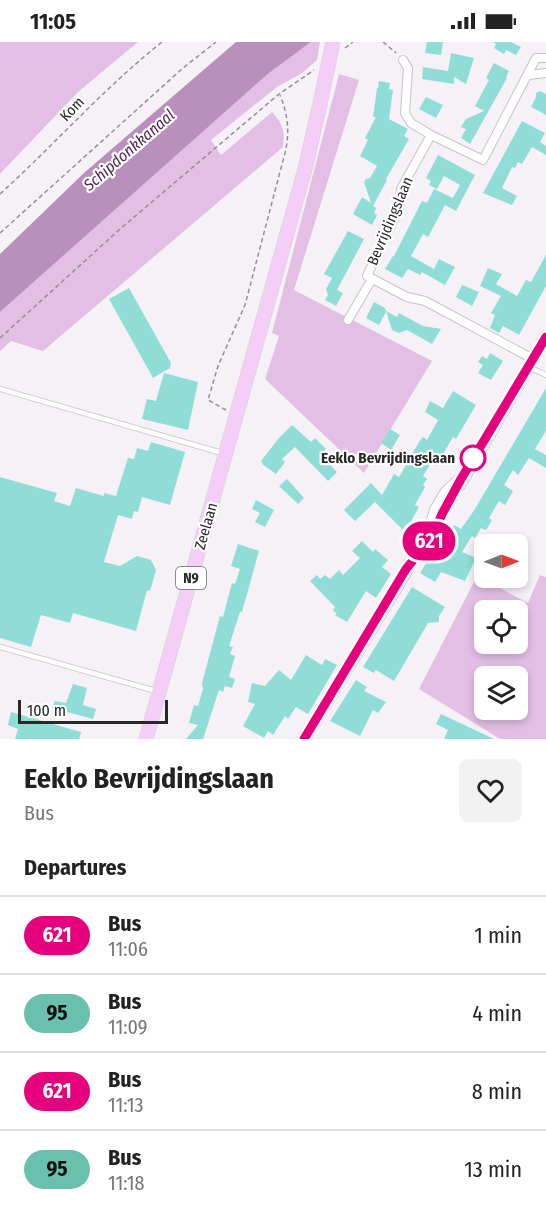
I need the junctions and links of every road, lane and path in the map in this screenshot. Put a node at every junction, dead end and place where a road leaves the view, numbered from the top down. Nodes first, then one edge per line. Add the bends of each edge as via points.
1 (162, 42) edge
2 (216, 42) edge
3 (353, 42) edge
4 (383, 42) edge
5 (339, 45) edge
6 (546, 58) edge
7 (403, 60) joint
8 (316, 68) dead end
9 (546, 74) edge
10 (529, 75) junction
11 (279, 94) junction
12 (431, 135) junction
13 (0, 194) edge
14 (0, 234) edge
15 (369, 277) junction
16 (348, 320) dead end
17 (0, 338) edge
18 (546, 338) edge
19 (531, 363) junction
20 (546, 375) edge
21 (0, 389) edge
22 (236, 416) junction
23 (226, 454) junction
24 (0, 647) edge
25 (159, 691) junction
26 (146, 739) edge
27 (304, 739) edge

1 - 13 path, Kom via 97,98
2 - 14 path
3 - 5 path
4 - 7 path
5 - 22 main road, N9, bridge
6 - 10 street via 536,58
7 - 12 street via 408,68 405,113 411,123
8 - 11 path
9 - 10 street
10 - 12 street via 483,160
11 - 17 path via 120,229
11 - 22 path via 287,112 285,153 245,305 218,366 208,400
12 - 15 street, Bevrijdingslaan via 401,189 399,208
15 - 16 street, Bevrijdingslaan
15 - 19 street via 406,297 425,301
18 - 19 main road
19 - 20 lane
19 - 27 main road via 461,479 432,537 406,569
21 - 23 lane
22 - 23 main road, Zeelaan / N9
23 - 25 main road, Zeelaan / N9
24 - 25 lane
25 - 26 main road, Zeelaan / N9

